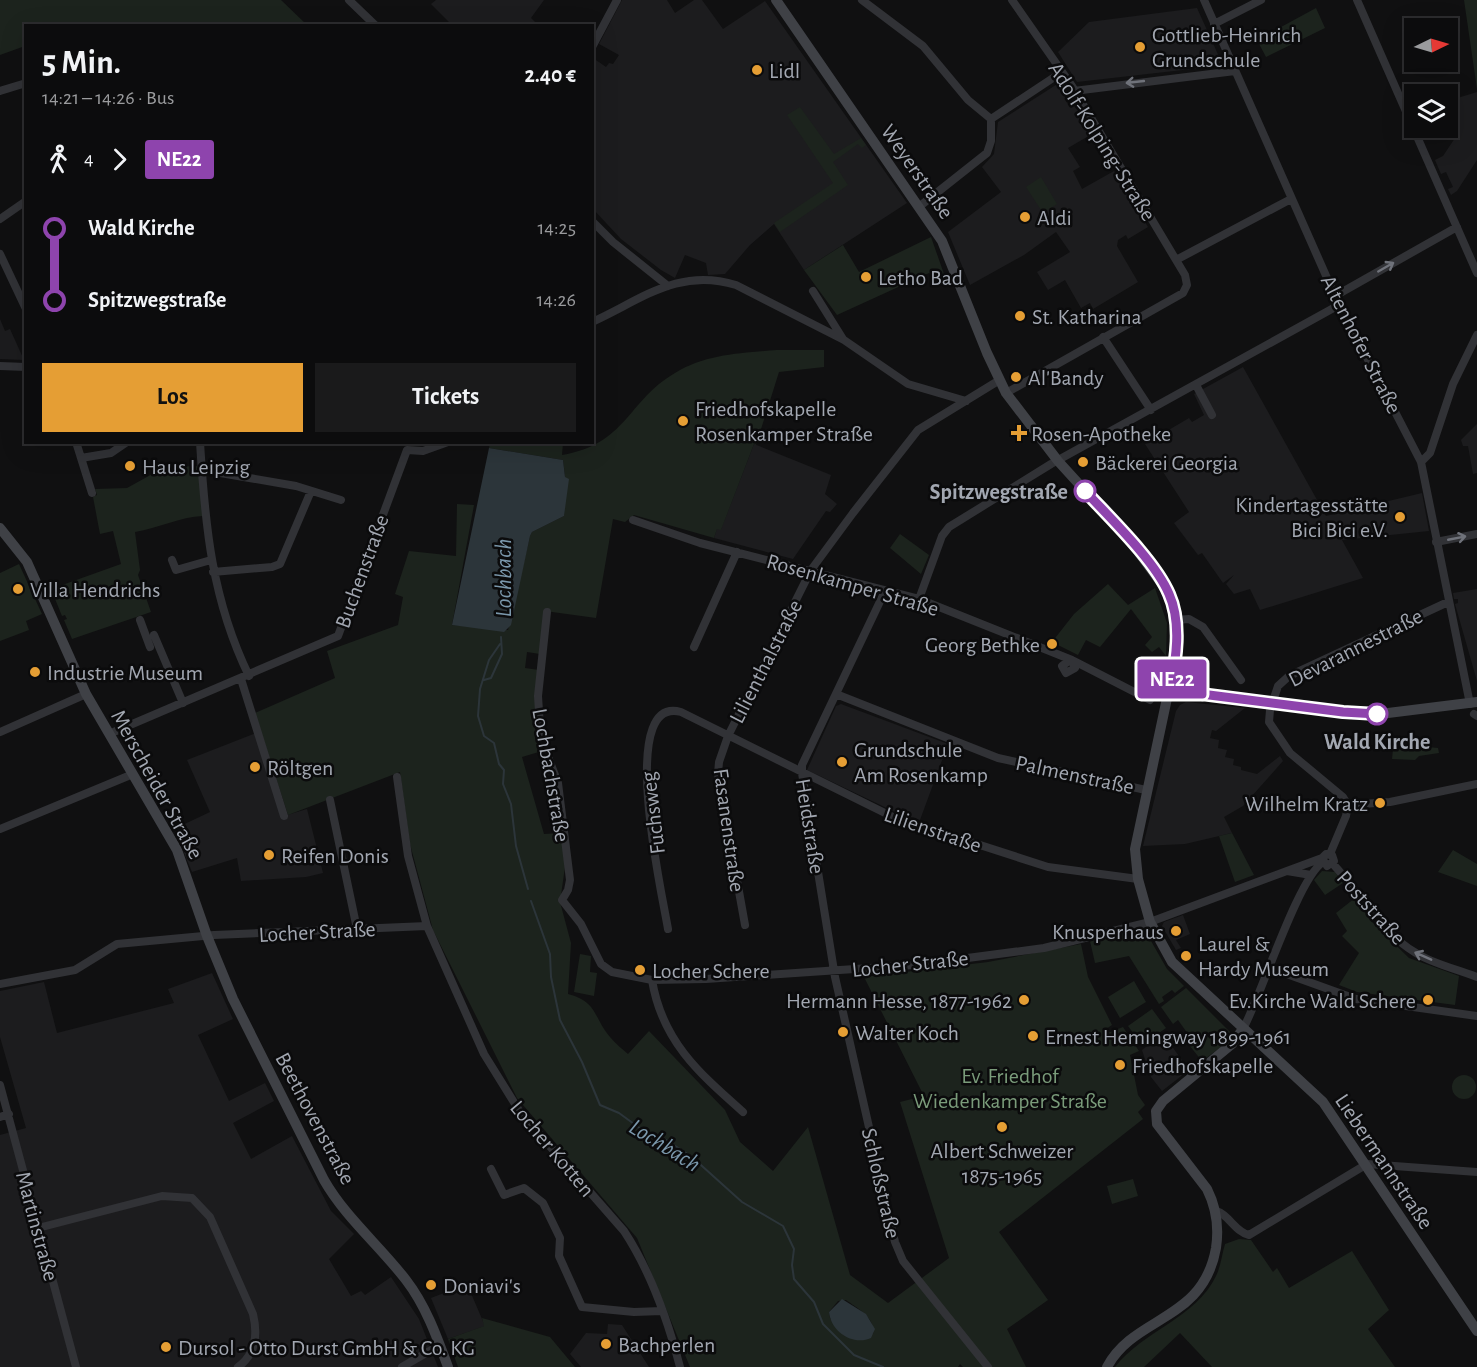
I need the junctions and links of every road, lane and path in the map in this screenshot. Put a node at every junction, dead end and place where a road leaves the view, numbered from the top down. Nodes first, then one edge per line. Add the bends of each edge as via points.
1 (349, 0) edge
2 (617, 0) edge
3 (776, 0) edge
4 (862, 0) edge
5 (1012, 0) edge
6 (1204, 0) edge
7 (1261, 0) edge
8 (1357, 0) edge
9 (374, 24) edge
10 (1214, 24) junction
11 (594, 43) edge
12 (1235, 71) junction
13 (1062, 72) junction
14 (24, 84) edge
15 (1074, 91) junction
16 (0, 92) edge
17 (991, 118) junction
18 (1291, 199) junction
19 (24, 202) edge
20 (920, 206) junction
21 (0, 219) edge
22 (594, 223) edge
23 (1457, 227) junction
24 (0, 254) edge
25 (1176, 260) junction
26 (1477, 273) edge
27 (668, 286) junction
28 (813, 291) dead end
29 (1335, 296) junction
30 (1339, 304) junction
31 (24, 305) edge
32 (594, 321) edge
33 (1477, 334) edge
34 (1103, 337) junction
35 (844, 340) junction
36 (0, 366) edge
37 (24, 367) edge
38 (998, 381) junction
39 (1196, 385) junction
40 (1006, 393) junction
41 (966, 401) junction
42 (1151, 410) junction
43 (1212, 415) dead end
44 (77, 444) edge
45 (124, 444) edge
46 (200, 444) edge
47 (442, 444) edge
48 (81, 458) junction
49 (1058, 461) junction
50 (1421, 462) junction
51 (203, 470) junction
52 (311, 491) junction
53 (92, 493) dead end
54 (341, 500) dead end
55 (633, 520) dead end
56 (0, 528) edge
57 (1477, 534) edge
58 (1436, 542) junction
59 (737, 552) junction
60 (172, 560) dead end
61 (211, 560) junction
62 (811, 570) junction
63 (213, 572) junction
64 (885, 591) junction
65 (919, 599) junction
66 (1448, 602) junction
67 (547, 612) dead end
68 (140, 620) dead end
69 (1175, 620) junction
70 (153, 635) dead end
71 (154, 645) junction
72 (694, 647) dead end
73 (141, 651) dead end
74 (245, 677) junction
75 (1240, 680) dead end
76 (1170, 690) junction
77 (86, 694) junction
78 (836, 694) junction
79 (1150, 700) dead end
80 (1272, 702) junction
81 (183, 703) junction
82 (1475, 709) edge
83 (675, 710) joint
84 (0, 732) edge
85 (109, 734) junction
86 (728, 736) junction
87 (133, 774) junction
88 (802, 774) junction
89 (397, 777) dead end
90 (1477, 784) edge
91 (1146, 790) junction
92 (330, 800) dead end
93 (1348, 805) junction
94 (284, 816) dead end
95 (0, 829) edge
96 (1330, 854) junction
97 (1323, 860) junction
98 (1333, 864) junction
99 (1285, 870) junction
100 (1311, 875) junction
101 (1138, 879) junction
102 (562, 900) joint
103 (1150, 922) junction
104 (746, 925) dead end
105 (427, 926) junction
106 (357, 929) junction
107 (668, 929) dead end
108 (207, 936) junction
109 (1270, 968) junction
110 (834, 971) junction
111 (1477, 977) edge
112 (652, 980) junction
113 (0, 984) edge
114 (1477, 1016) edge
115 (1243, 1029) junction
116 (0, 1085) edge
117 (743, 1112) dead end
118 (9, 1114) junction
119 (0, 1117) edge
120 (1367, 1164) junction
121 (491, 1169) dead end
122 (1477, 1172) edge
123 (1214, 1210) junction
124 (38, 1228) junction
125 (662, 1311) junction
126 (1477, 1331) edge
127 (440, 1345) junction
128 (76, 1367) edge
129 (238, 1367) edge
130 (402, 1367) edge
131 (448, 1367) edge
132 (680, 1367) edge
133 (988, 1367) edge
134 (1107, 1367) edge

1 - 9 street
2 - 11 street
3 - 20 main road, Weyerstraße
4 - 17 street via 922,46 968,100
5 - 13 street, Adolf-Kolping-Straße
6 - 10 street, Altenhofer Straße
7 - 10 street
8 - 23 street
10 - 12 street, Altenhofer Straße
12 -> 15 street
12 - 18 street, Altenhofer Straße
13 - 15 street, Adolf-Kolping-Straße
13 - 17 street
14 - 16 street
15 - 25 street, Adolf-Kolping-Straße
17 - 20 street via 987,153
18 - 25 street
18 - 29 street, Altenhofer Straße
19 - 21 street
20 - 38 main road, Weyerstraße via 950,259
22 - 27 street
23 - 26 street
29 -> 23 street
24 - 31 street
25 - 34 street, Adolf-Kolping-Straße via 1185,275 1187,285 1183,292
27 - 32 street via 647,292
27 - 35 street via 713,279 736,285
28 - 35 street
29 - 30 street, Altenhofer Straße
30 - 39 street
30 - 50 street, Altenhofer Straße
33 - 50 street via 1453,384 1430,453
34 - 40 street
34 - 42 street
35 - 41 street via 908,384
36 - 37 street
38 - 40 main road, Weyerstraße
38 - 41 street, Lilienthalstraße
39 - 42 street
39 - 43 street
40 - 49 main road, Weyerstraße
41 - 62 street, Lilienthalstraße via 918,430
42 - 49 street
44 - 48 street
45 - 48 street via 111,453
46 - 51 street
47 - 74 street, Buchenstraße via 423,451 407,450 340,634
48 - 53 street
49 - 65 street via 947,529
49 - 69 main road, Weyerstraße via 1155,573 1170,595
50 - 58 street, Altenhofer Straße
51 - 52 street
51 - 61 street
52 - 54 street
52 - 63 street via 280,564
55 - 59 street, Rosenkamper Straße
56 - 77 main road, Merscheider Straße via 34,574
58 -> 57 street
58 - 66 street, Altenhofer Straße
59 - 62 street, Rosenkamper Straße
59 - 72 street
60 - 61 street via 176,570
61 - 63 street
62 - 64 street, Rosenkamper Straße
62 - 86 street, Lilienthalstraße
63 - 74 street
64 - 65 street, Rosenkamper Straße
64 - 78 street, Heidstraße
65 - 79 street, Rosenkamper Straße via 1072,660
66 - 80 street, Devarannestraße via 1289,676 1278,686
66 - 82 street, Altenhofer Straße
67 - 102 street, Lochbachstraße via 538,696 545,749 560,791 570,880
68 - 71 street
69 - 75 street via 1189,620 1203,627
69 - 76 main road, Weyerstraße
70 - 71 street
71 - 73 street
71 - 81 street
74 - 81 street, Buchenstraße
74 - 94 street
76 - 80 main road
76 - 91 main road, Liebermannstraße
77 - 84 street
77 - 85 main road, Merscheider Straße
78 - 88 street, Heidstraße via 802,765
78 - 91 street, Palmenstraße via 998,758
80 - 82 main road via 1380,714
80 - 93 street via 1269,722 1280,740 1297,760 1343,796
81 - 85 street, Buchenstraße
83 - 86 street, Lilienstraße
83 - 107 street, Fuchsweg via 656,718 645,762
85 - 87 main road, Merscheider Straße
86 - 88 street, Lilienstraße
86 - 104 street, Fasanenstraße via 718,762 718,774
87 - 95 street
87 - 108 main road, Merscheider Straße via 180,857
88 - 101 street, Lilienstraße via 893,817 1029,862
88 - 110 street, Heidstraße
89 - 105 street, Locher Kotten via 408,856
90 - 93 street via 1390,802
91 - 101 main road, Liebermannstraße via 1135,842
92 - 106 street
93 - 96 street
96 - 97 street
96 - 98 street
97 - 98 street via 1327,866
97 - 99 street, Locher Straße
97 - 100 street
111 -> 98 street, Poststraße via 1417,954 1403,944 1375,917
99 - 100 street
99 - 103 street, Locher Straße
100 - 109 street
101 - 103 main road, Liebermannstraße
102 - 112 street, Locher Straße via 581,924 606,969
103 - 110 street, Locher Straße via 1044,948
103 - 115 main road, Liebermannstraße via 1173,962
105 - 106 street, Locher Straße
105 - 125 street, Locher Kotten via 477,1039 510,1099 624,1231
106 - 108 street, Locher Straße
108 - 113 street, Locher Straße via 117,944 75,970
108 - 127 main road, Beethovenstraße via 246,1027 324,1180 411,1287
109 - 114 street via 1356,999
109 - 115 street
110 - 112 street, Locher Straße
110 - 133 street, Schloßstraße via 895,1242 903,1261
112 - 117 street via 677,1047
115 - 120 main road, Liebermannstraße via 1323,1102
115 - 123 main road via 1232,1044 1156,1111 1157,1124 1207,1189
116 - 118 street, Martinstraße
118 - 119 street
118 - 124 street, Martinstraße
120 - 122 street
120 - 123 street via 1252,1234 1243,1234
120 - 126 main road, Liebermannstraße
121 - 125 street via 504,1195 524,1188 543,1203 560,1238 559,1256 582,1307
123 - 134 main road via 1214,1258 1197,1291 1173,1313 1126,1344
124 - 128 street, Martinstraße
124 - 129 street via 162,1196 192,1198 210,1217 253,1314 255,1345
125 - 132 street, Locher Kotten
127 - 130 street
127 - 131 main road, Beethovenstraße

